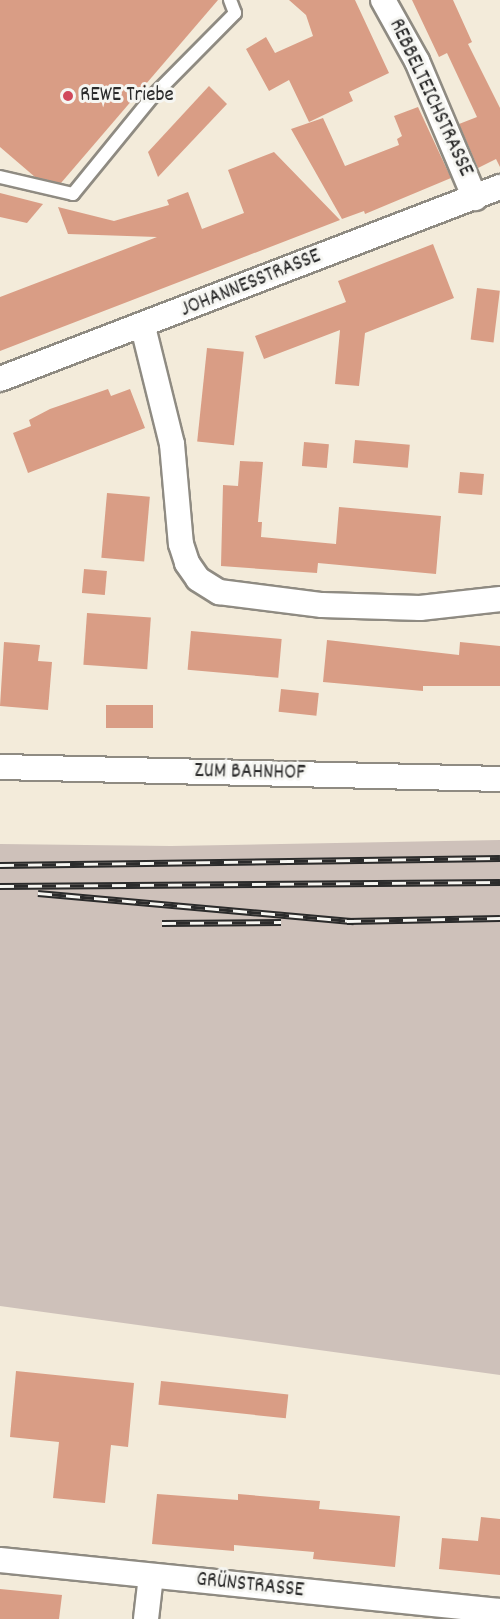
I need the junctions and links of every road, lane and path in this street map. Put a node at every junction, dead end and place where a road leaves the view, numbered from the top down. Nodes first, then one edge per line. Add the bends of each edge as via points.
1 (230, 0) edge
2 (383, 0) edge
3 (0, 177) edge
4 (500, 187) edge
5 (475, 198) junction
6 (144, 327) junction
7 (0, 379) edge
8 (500, 599) edge
9 (0, 767) edge
10 (500, 779) edge
11 (0, 1560) edge
12 (151, 1576) junction
13 (500, 1611) edge
14 (146, 1619) edge

1 - 3 lane via 235,14 152,97 73,194
2 - 5 street, REBBELTEICHSTRASSE via 417,61
4 - 5 street, JOHANNESSTRASSE
5 - 6 street, JOHANNESSTRASSE
6 - 7 street, JOHANNESSTRASSE
6 - 8 street via 172,444 181,544 198,579 219,592 322,605 420,608
9 - 10 street, ZUM BAHNHOF
11 - 12 street, GRÜNSTRASSE
12 - 13 street, GRÜNSTRASSE
12 - 14 street

